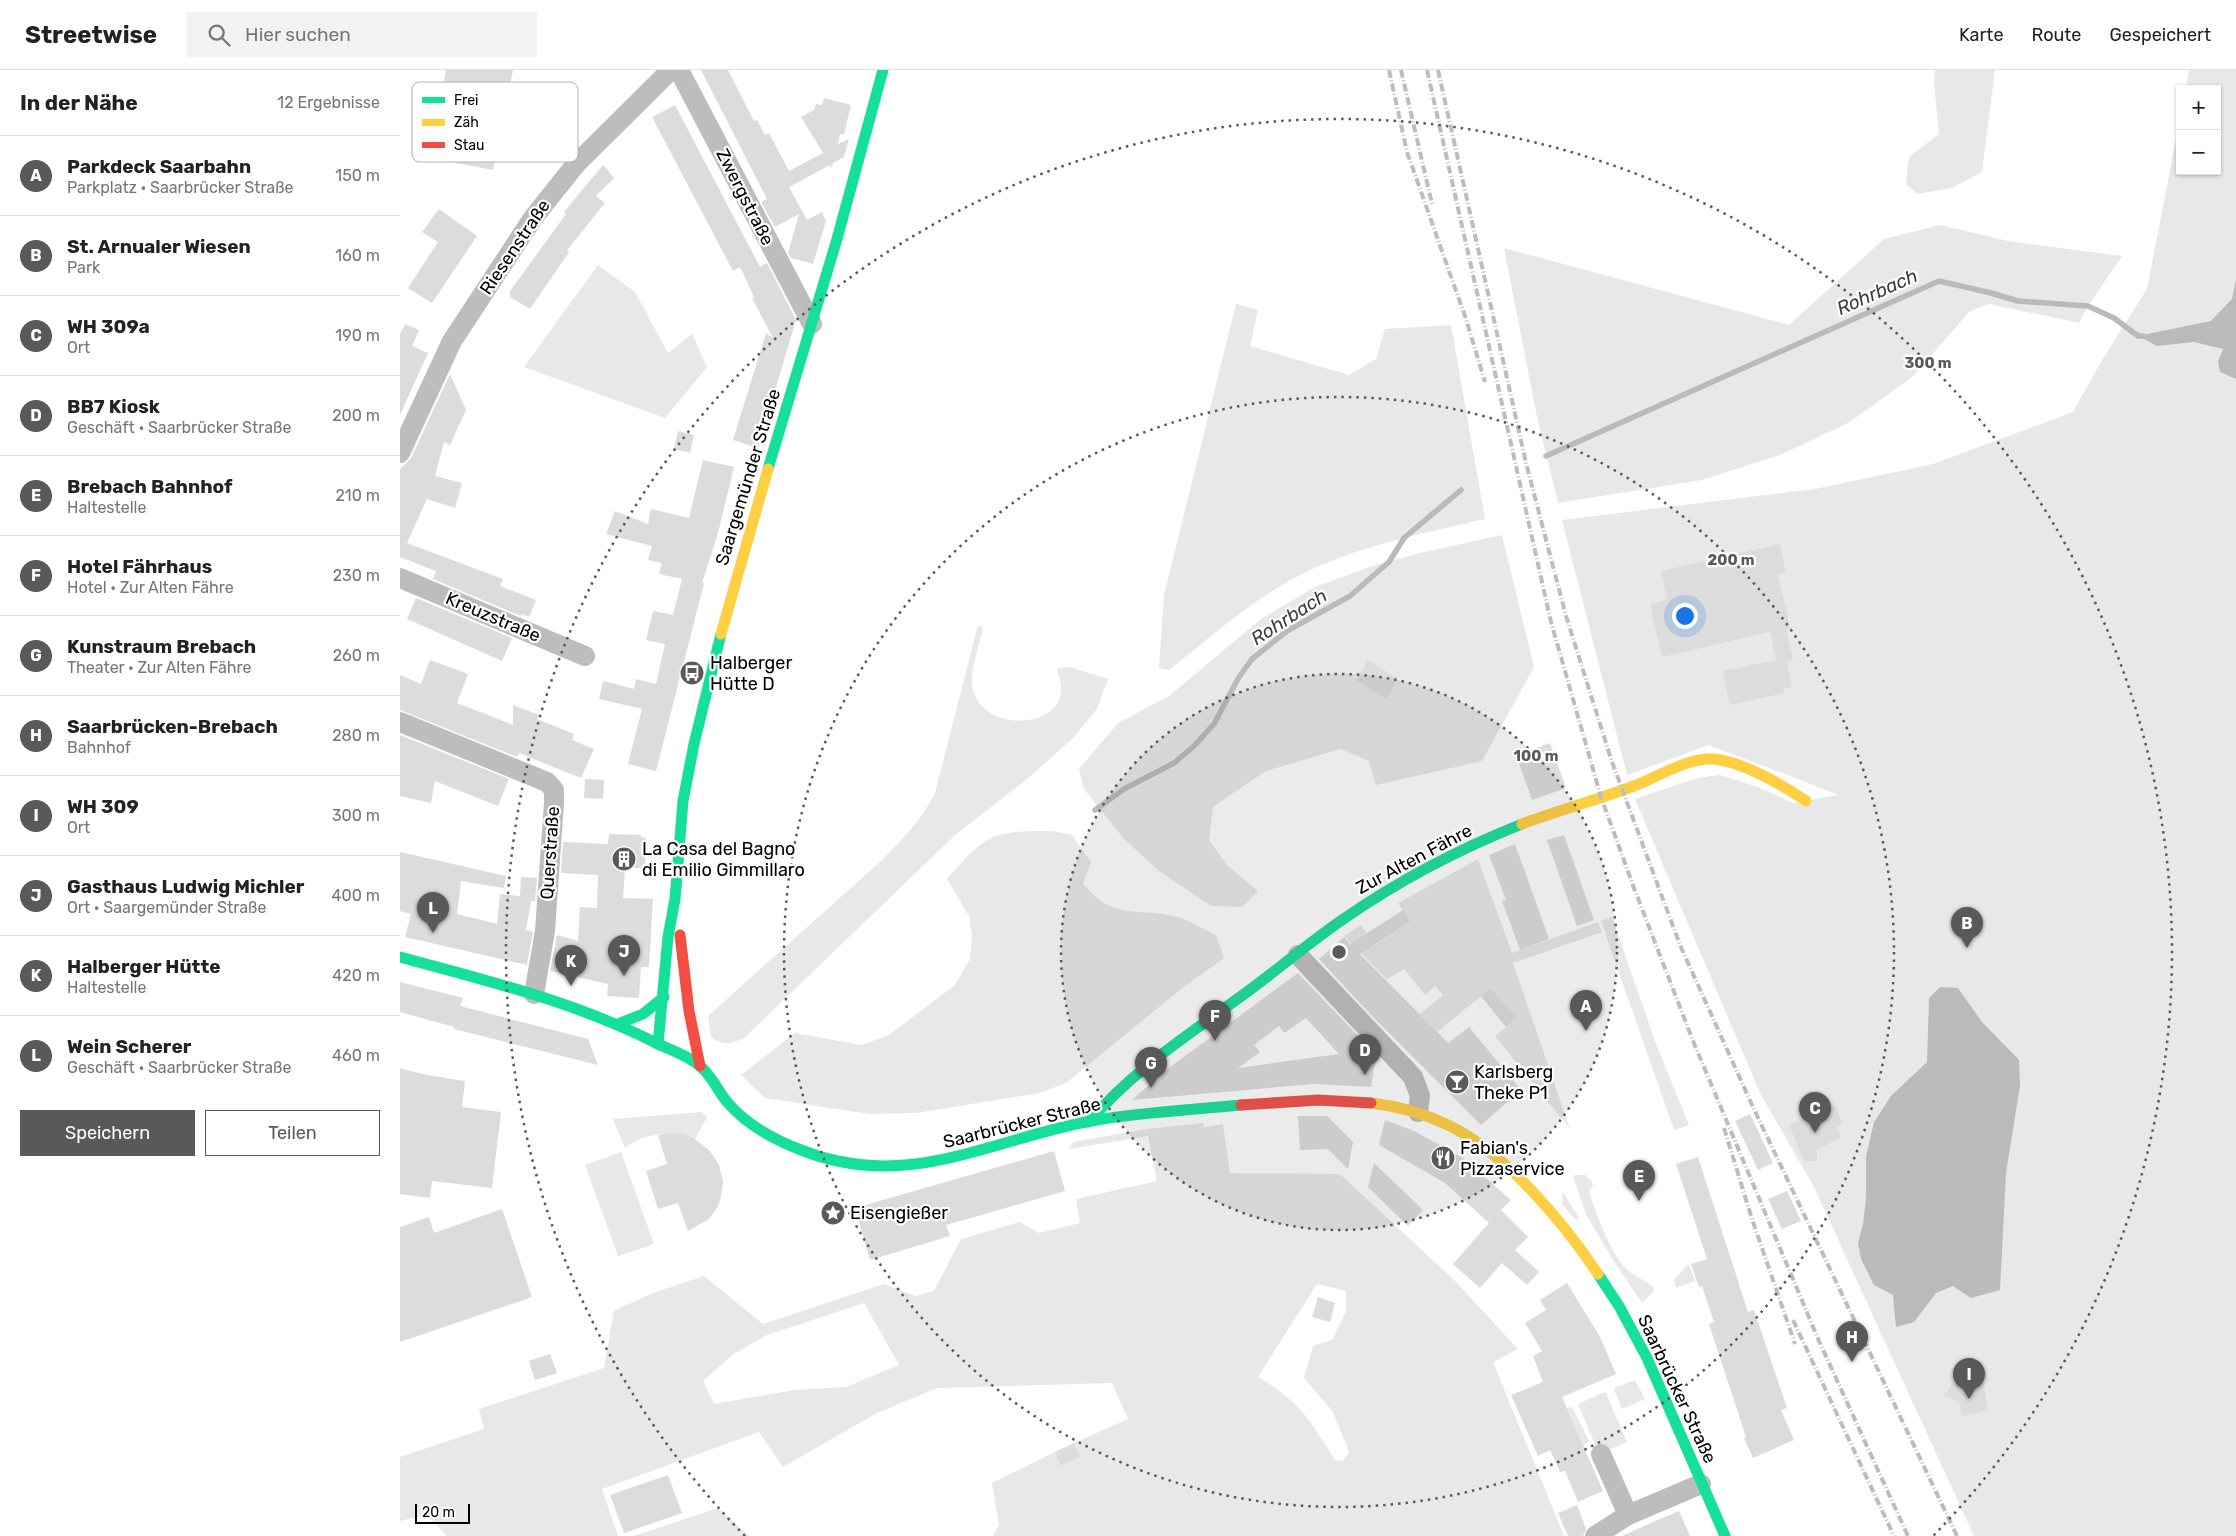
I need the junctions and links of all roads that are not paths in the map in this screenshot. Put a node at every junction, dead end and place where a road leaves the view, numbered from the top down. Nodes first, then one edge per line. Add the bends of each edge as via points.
1 (671, 70) edge
2 (679, 70) edge
3 (883, 70) edge
4 (812, 324) junction
5 (400, 453) edge
6 (400, 578) edge
7 (585, 656) dead end
8 (400, 722) edge
9 (1806, 801) dead end
10 (675, 899) junction
11 (1298, 955) junction
12 (400, 957) edge
13 (534, 994) junction
14 (664, 997) junction
15 (689, 1011) junction
16 (620, 1023) junction
17 (680, 1030) dead end
18 (669, 1038) dead end
19 (658, 1044) junction
20 (700, 1066) junction
21 (1418, 1112) junction
22 (1089, 1122) junction
23 (1601, 1454) dead end
24 (1701, 1484) junction
25 (1628, 1515) junction
26 (1595, 1536) edge
27 (1725, 1536) edge

1 - 5 street, Riesenstraße via 576,164 533,218 452,341
2 - 4 street, Zwergstraße
3 - 4 main road, Saargemünder Straße
4 - 10 main road, Saargemünder Straße via 758,499 713,663 686,783
6 - 7 street, Kreuzstraße
8 - 13 street, Querstraße via 547,782 554,790 545,931
9 - 11 main road, Zur Alten Fähre via 1793,791 1726,762 1714,759 1696,762 1557,812 1448,858 1357,909
10 - 14 main road, Saargemünder Straße via 667,943
10 - 15 main road, Saargemünder Straße
11 - 21 street via 1413,1077 1420,1096
11 - 22 main road, Zur Alten Fähre via 1130,1080
12 - 13 main road, Saarbrücker Straße
13 - 16 main road, Saarbrücker Straße
14 - 16 main road via 643,1014
14 - 19 main road, Saargemünder Straße
15 - 17 main road
15 - 20 main road, Saarbrücker Straße
16 - 19 main road, Saarbrücker Straße
18 - 19 main road
19 - 20 main road, Saarbrücker Straße
20 - 22 main road, Saarbrücker Straße via 730,1105 765,1131 806,1152 855,1165 917,1166 960,1158
21 - 22 main road, Saarbrücker Straße via 1371,1102 1321,1099
21 - 24 main road, Saarbrücker Straße via 1470,1138 1507,1166 1574,1242 1638,1339
23 - 25 street
24 - 25 street
24 - 27 main road, Saarbrücker Straße
25 - 26 street

